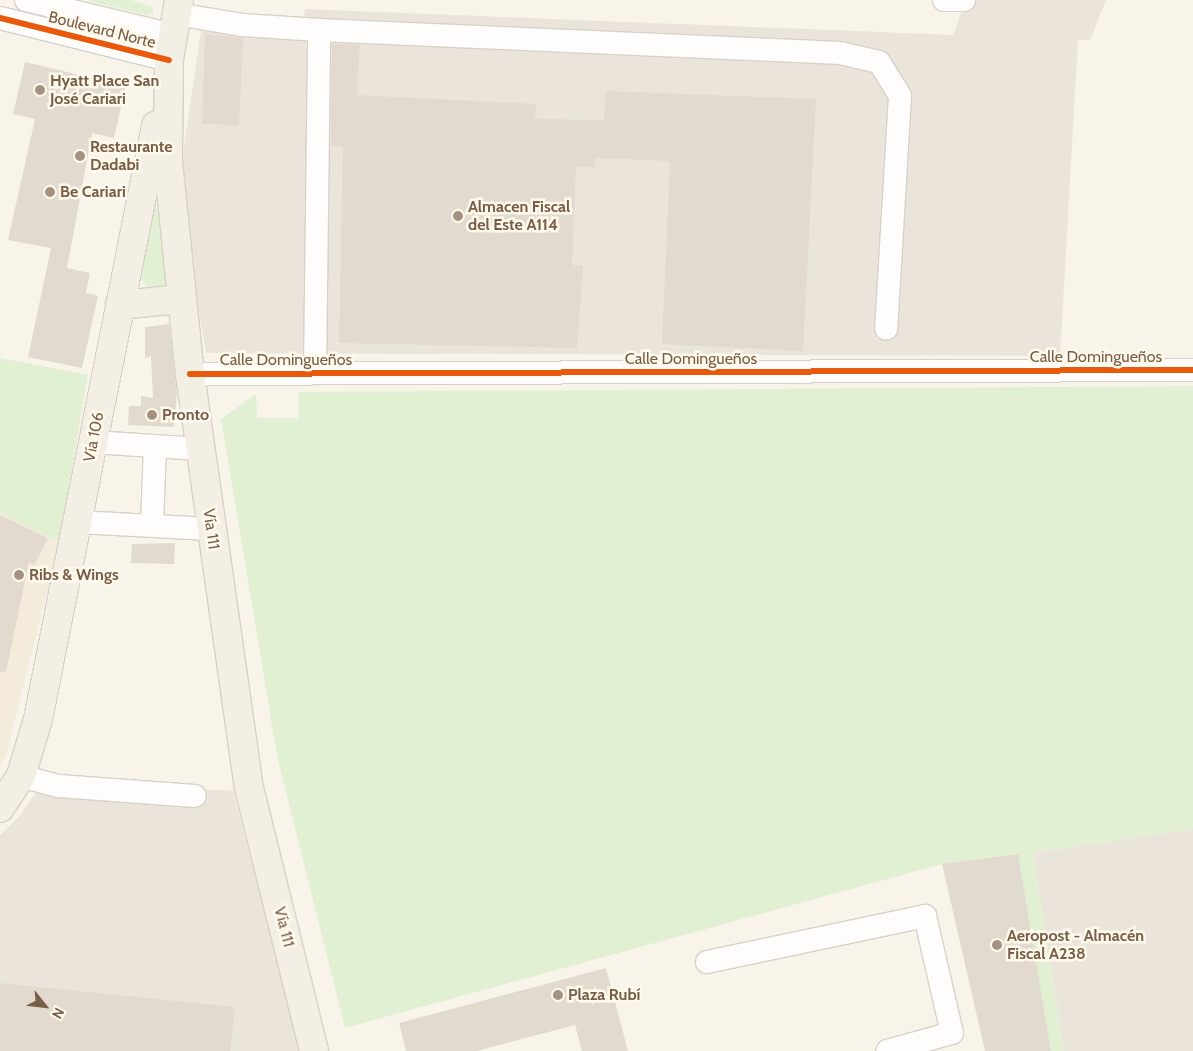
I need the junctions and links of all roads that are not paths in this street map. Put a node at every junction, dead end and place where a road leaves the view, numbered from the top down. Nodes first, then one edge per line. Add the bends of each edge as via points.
1 (26, 0) edge
2 (944, 0) edge
3 (964, 0) edge
4 (0, 18) edge
5 (174, 27) edge
6 (319, 30) junction
7 (181, 299) junction
8 (120, 305) junction
9 (886, 329) dead end
10 (1193, 370) edge
11 (315, 373) junction
12 (190, 374) junction
13 (93, 442) junction
14 (155, 446) junction
15 (200, 448) junction
16 (78, 522) junction
17 (152, 526) junction
18 (210, 529) junction
19 (21, 776) junction
20 (195, 796) dead end
21 (0, 808) edge
22 (707, 962) dead end
23 (314, 1051) edge
24 (887, 1051) edge

1 - 5 street, Boulevard Norte
2 - 3 street
4 - 5 street, Boulevard Norte
5 - 6 street via 243,25
5 - 7 main road, Vía 111 via 168,162
5 - 8 main road, Vía 106
6 - 9 street via 840,53 879,62 900,96
6 - 11 street
7 - 8 main road
7 - 12 main road, Vía 111
8 - 13 main road, Vía 106
10 - 11 street, Calle Domingueños
11 - 12 street, Calle Domingueños
12 - 15 main road, Vía 111
13 - 14 street
13 - 16 main road, Vía 106
14 - 15 street
14 - 17 street
15 - 18 main road, Vía 111
16 - 17 street
16 - 19 main road, Vía 106 via 38,719
17 - 18 street
18 - 23 main road, Vía 111 via 249,788
19 - 20 street via 59,786
19 - 21 main road, Vía 106
22 - 24 street via 925,916 952,1033

